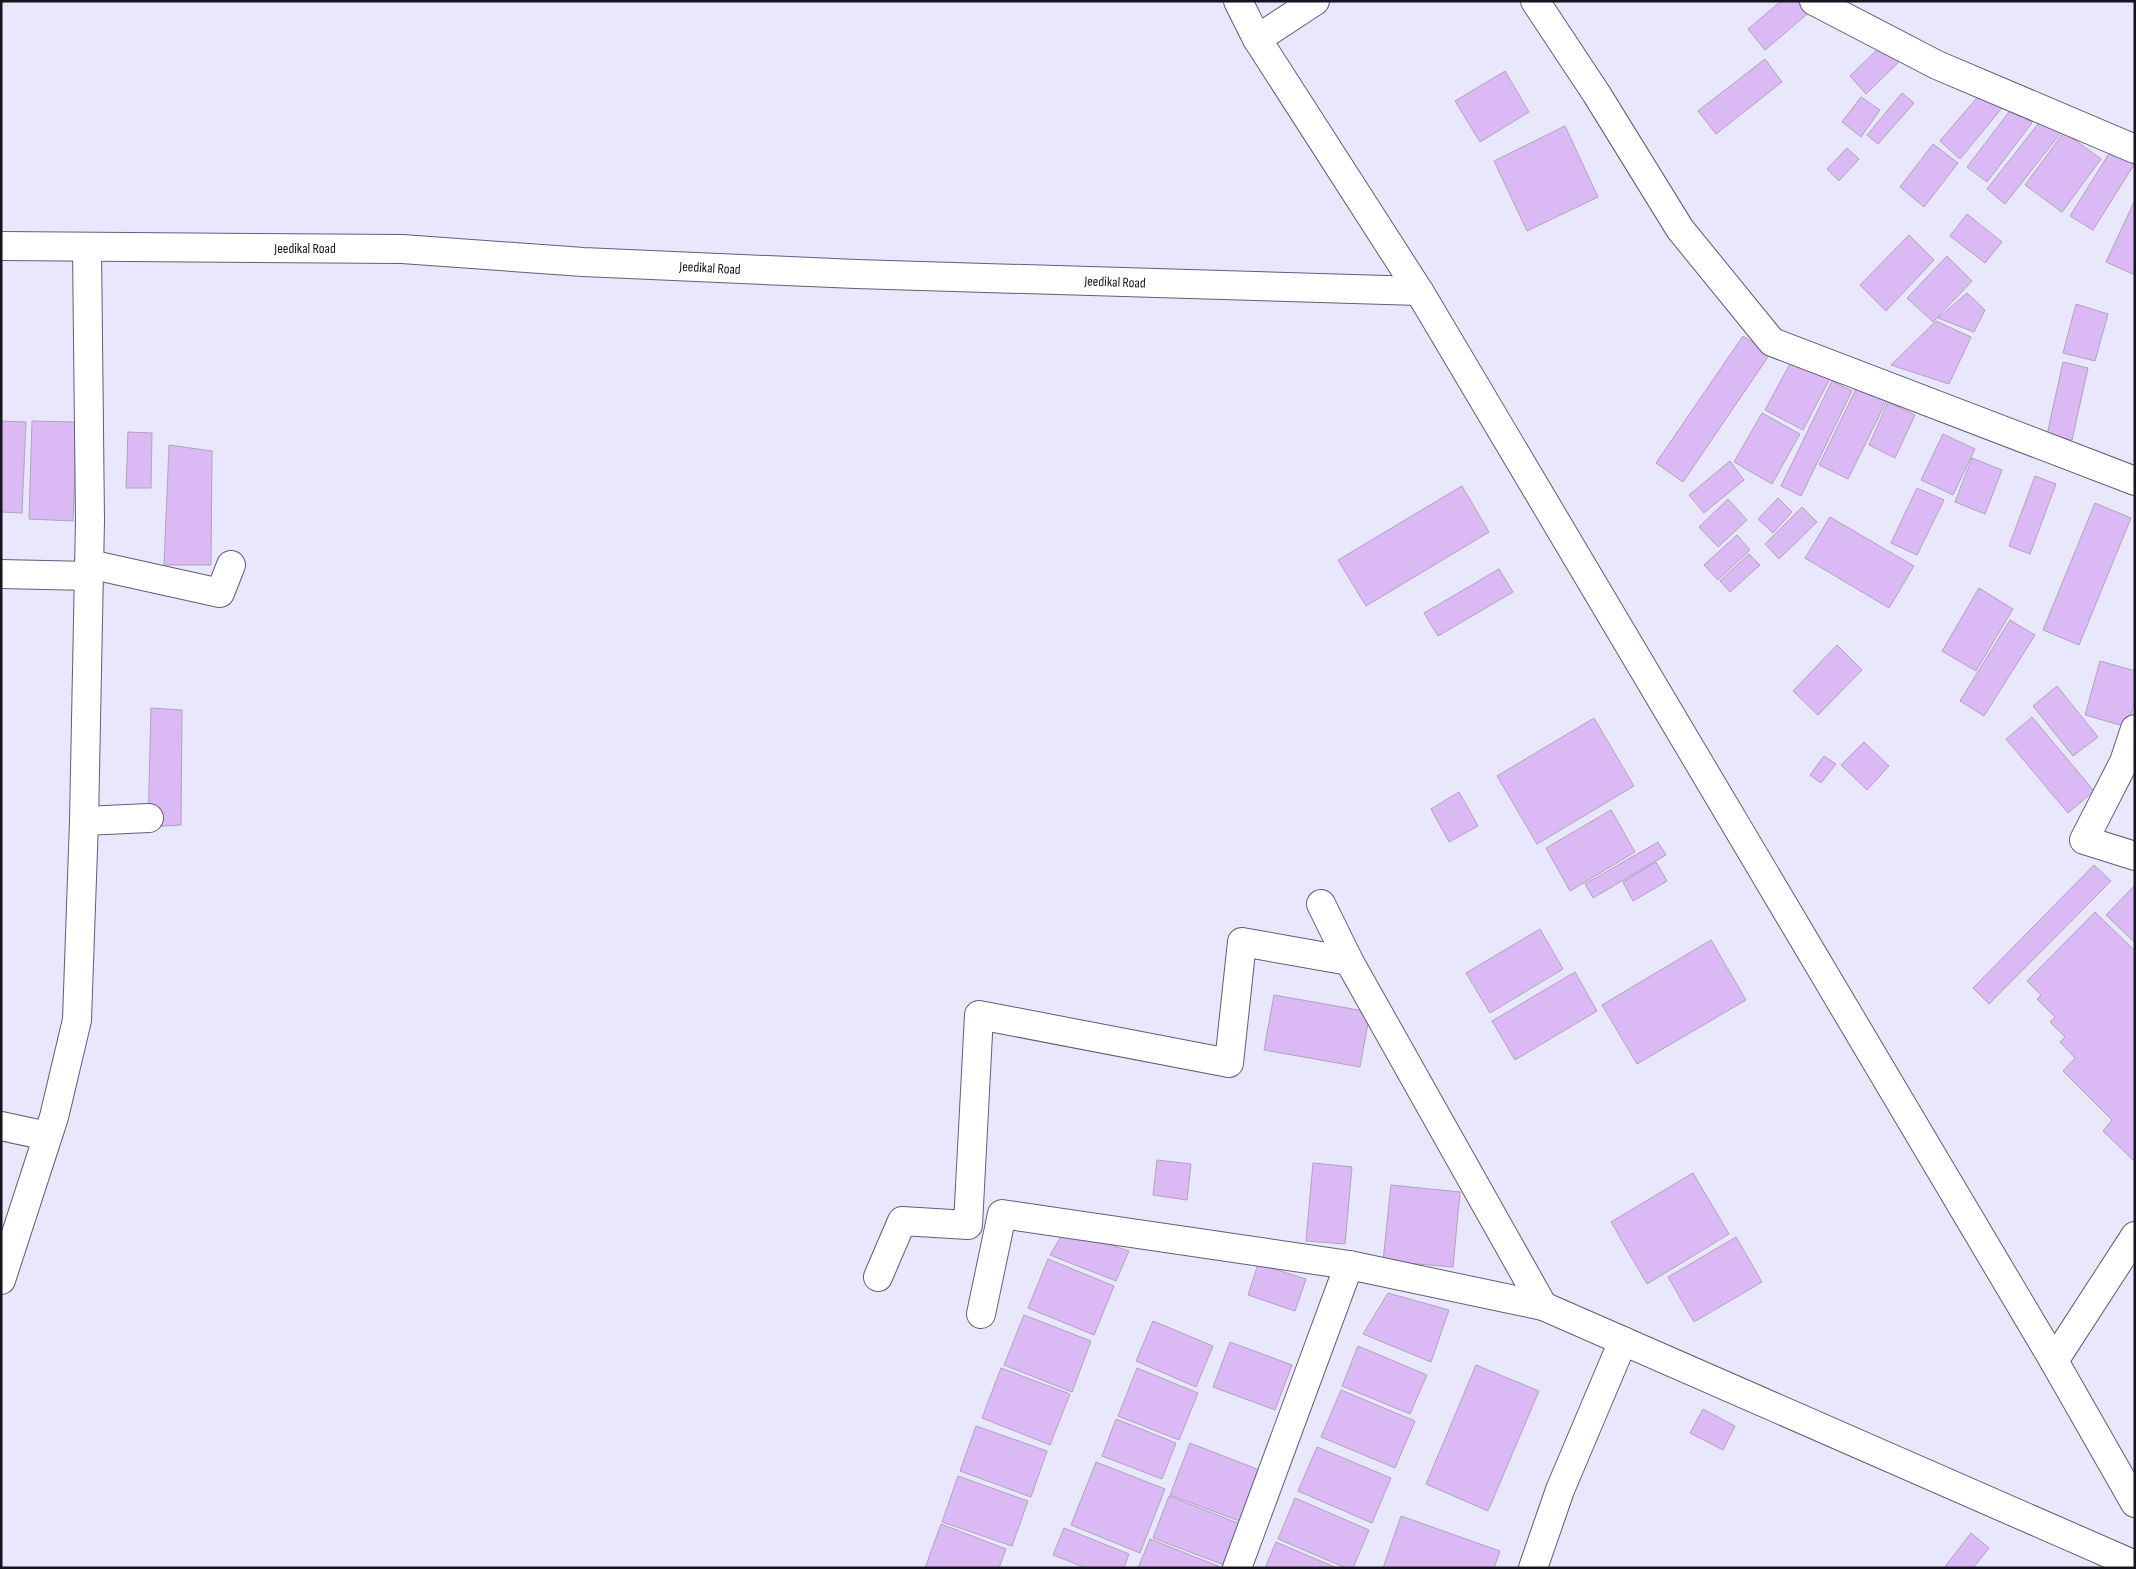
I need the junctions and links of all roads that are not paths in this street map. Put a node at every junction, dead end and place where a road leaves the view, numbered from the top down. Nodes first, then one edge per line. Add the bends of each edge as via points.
1 (1238, 1) edge
2 (1315, 1) edge
3 (1535, 1) edge
4 (1814, 1) edge
5 (1256, 39) junction
6 (2135, 149) edge
7 (1, 246) edge
8 (87, 248) junction
9 (1419, 291) junction
10 (2135, 481) edge
11 (231, 565) dead end
12 (89, 570) junction
13 (1, 574) edge
14 (2135, 729) edge
15 (149, 818) dead end
16 (84, 821) junction
17 (2135, 856) edge
18 (1321, 904) dead end
19 (1350, 961) junction
20 (1, 1126) edge
21 (47, 1136) junction
22 (2135, 1236) edge
23 (1349, 1265) junction
24 (878, 1277) dead end
25 (1, 1280) edge
26 (1543, 1306) junction
27 (981, 1314) dead end
28 (1623, 1341) junction
29 (2054, 1361) junction
30 (2135, 1503) edge
31 (2135, 1564) edge
32 (1237, 1568) edge
33 (1533, 1568) edge

1 - 5 street
2 - 5 street
3 - 10 street via 1680,229 1772,342
4 - 6 street via 1937,65
5 - 9 street
7 - 8 street, Jeedikal Road
8 - 9 street, Jeedikal Road via 402,249 583,262 846,274
8 - 12 street
9 - 29 street
11 - 12 street via 220,593
12 - 13 street
12 - 16 street
14 - 17 street via 2124,762 2084,840
15 - 16 street
16 - 21 street via 77,1020
18 - 19 street
19 - 24 street via 1242,942 1229,1063 979,1015 968,1225 902,1221
19 - 26 street
20 - 21 street
21 - 25 street
22 - 29 street
23 - 26 street
23 - 27 street via 1002,1214
23 - 32 street
26 - 28 street
28 - 31 street
28 - 33 street via 1560,1490
29 - 30 street

